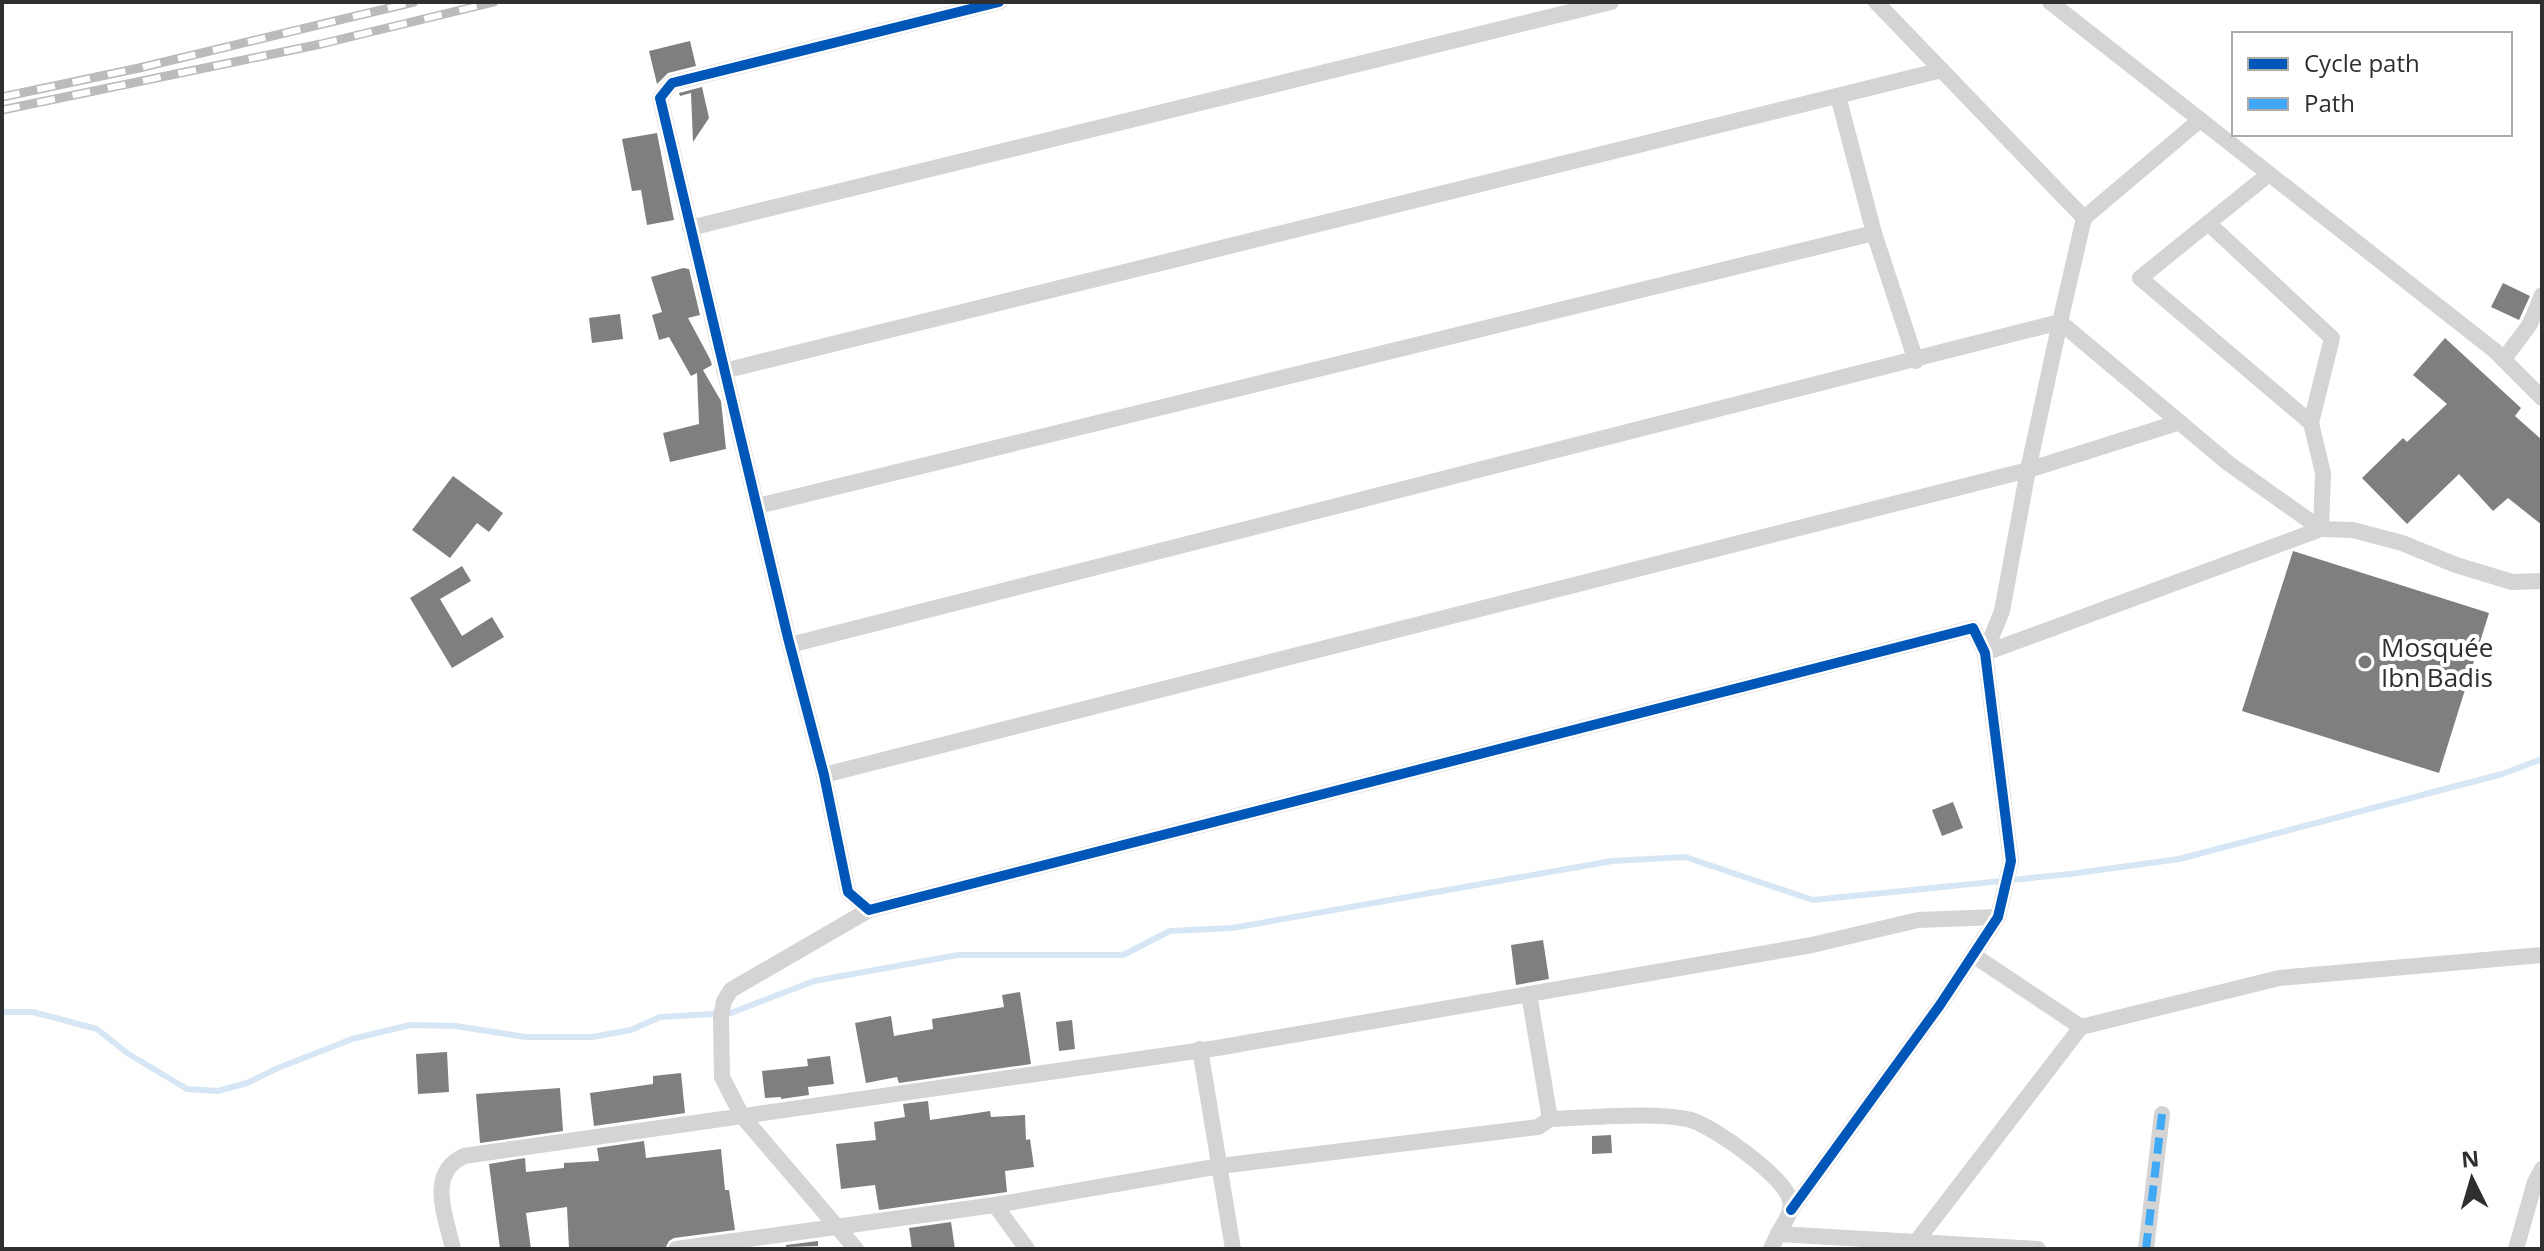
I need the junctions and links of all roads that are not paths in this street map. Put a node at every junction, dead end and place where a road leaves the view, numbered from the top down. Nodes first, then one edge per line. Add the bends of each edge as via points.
1 (999, 2) edge
2 (1611, 2) edge
3 (1876, 2) edge
4 (2050, 2) edge
5 (1942, 70) junction
6 (1838, 96) junction
7 (2200, 120) junction
8 (2269, 174) junction
9 (2084, 218) junction
10 (2208, 223) junction
11 (690, 228) junction
12 (1874, 233) junction
13 (2542, 295) edge
14 (2060, 322) junction
15 (2504, 359) junction
16 (1916, 361) junction
17 (724, 371) junction
18 (2542, 398) edge
19 (2180, 422) junction
20 (2311, 423) junction
21 (2028, 470) junction
22 (758, 506) junction
23 (2321, 529) junction
24 (2542, 581) edge
25 (790, 645) junction
26 (1985, 653) junction
27 (824, 775) junction
28 (869, 910) junction
29 (1998, 917) junction
30 (1973, 955) junction
31 (2542, 955) edge
32 (1529, 994) junction
33 (2081, 1027) junction
34 (1200, 1049) junction
35 (2162, 1114) dead end
36 (742, 1116) junction
37 (1550, 1119) junction
38 (1220, 1166) junction
39 (2542, 1169) edge
40 (995, 1205) junction
41 (1791, 1210) junction
42 (837, 1227) junction
43 (1774, 1241) edge
44 (1916, 1242) junction
45 (453, 1249) edge
46 (676, 1249) edge
47 (856, 1249) edge
48 (1027, 1249) edge
49 (1233, 1249) edge
50 (2038, 1249) edge
51 (2146, 1249) edge
52 (2516, 1249) edge

1 - 11 street via 672,83 660,98
2 - 11 street
3 - 5 street
4 - 7 street
5 - 6 street
5 - 9 street
6 - 12 street
6 - 17 street
7 - 8 street
7 - 9 street
8 - 10 street
8 - 15 street
9 - 14 street
10 - 20 street via 2332,338
10 - 20 street via 2140,278
11 - 17 street
12 - 16 street
12 - 22 street
13 - 15 street via 2530,324
14 - 16 street
14 - 19 street
14 - 21 street
15 - 18 street
16 - 25 street
17 - 22 street
19 - 21 street
19 - 23 street
20 - 23 street via 2323,473
21 - 26 street via 2002,611
21 - 27 street
22 - 25 street
23 - 24 street via 2353,530 2402,543 2512,582
23 - 26 street
25 - 27 street
26 - 28 street via 1973,628
26 - 29 street via 2011,861
27 - 28 street via 848,892
28 - 36 street via 742,982 724,1001 722,1077
29 - 30 street
29 - 32 street via 1918,920 1812,945
30 - 33 street
30 - 41 street
31 - 33 street via 2279,978
32 - 34 street
32 - 37 street
33 - 44 street
34 - 36 street
34 - 38 street
35 - 51 street
36 - 42 street
36 - 45 street via 464,1156 451,1162 442,1180
37 - 38 street via 1538,1127
37 - 41 street via 1691,1120 1776,1178
38 - 40 street
38 - 49 street
39 - 52 street
40 - 42 street
40 - 48 street
41 - 43 street
42 - 46 street
42 - 47 street
43 - 44 street
44 - 50 street

